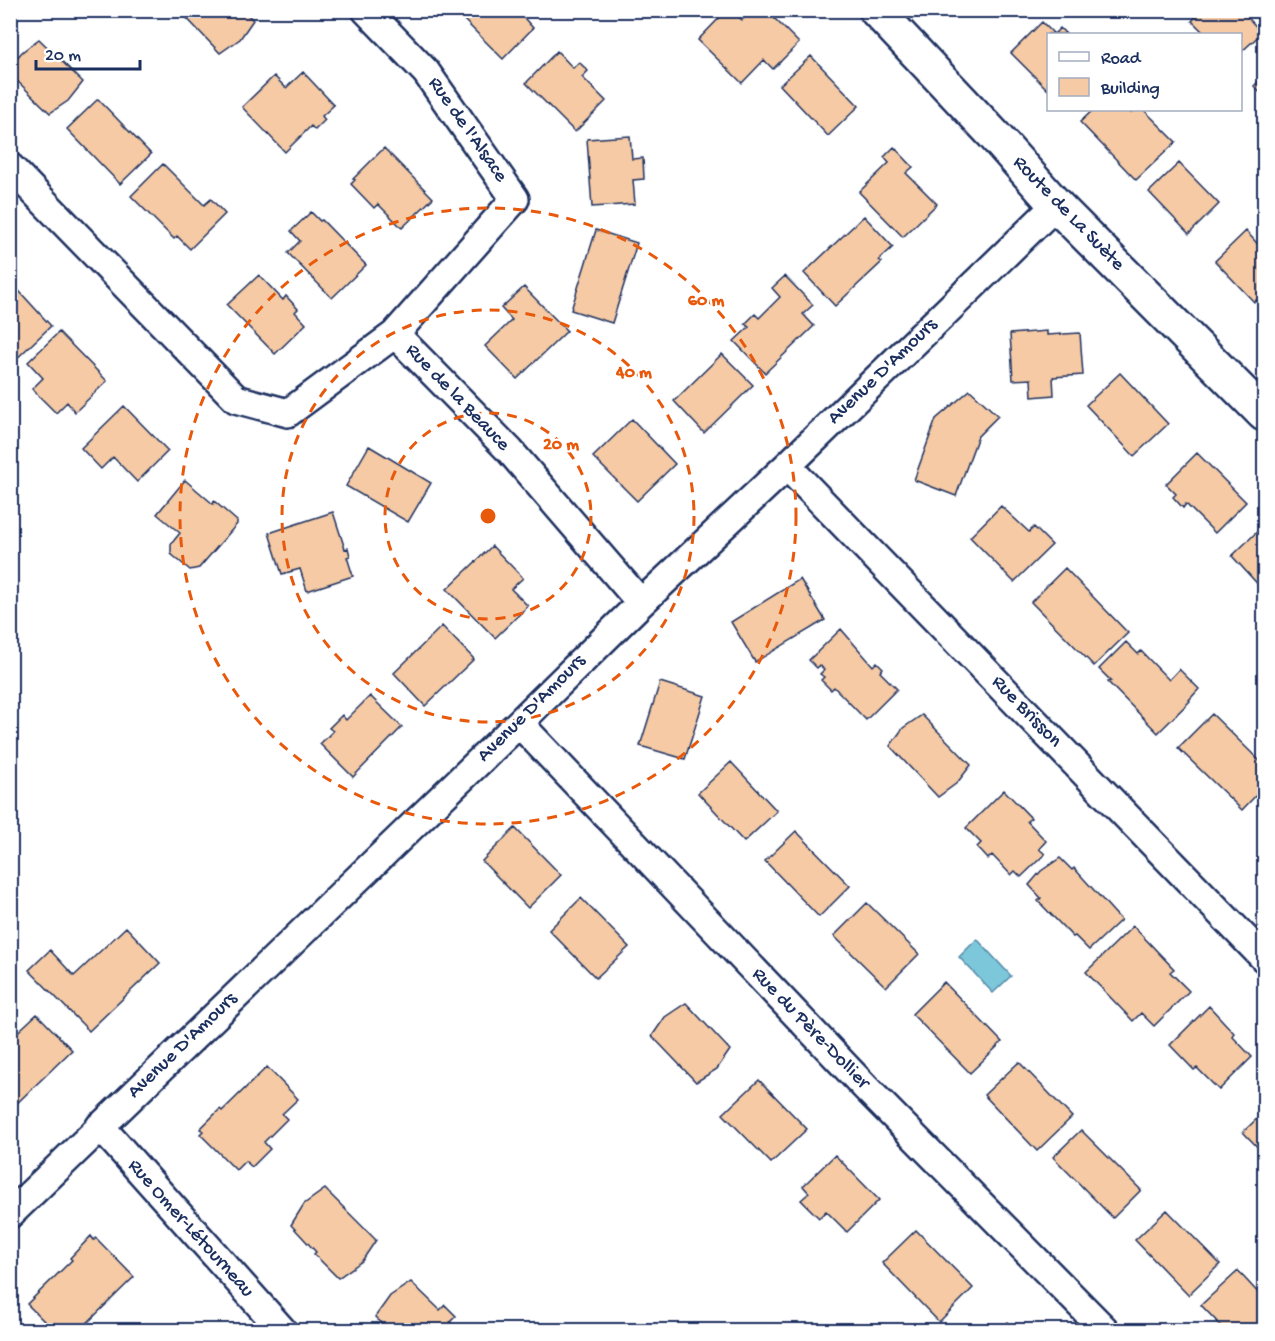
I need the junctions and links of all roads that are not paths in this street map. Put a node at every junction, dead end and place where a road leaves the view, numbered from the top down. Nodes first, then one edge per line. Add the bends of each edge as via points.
1 (366, 10) edge
2 (876, 10) edge
3 (10, 167) edge
4 (1056, 205) junction
5 (395, 334) junction
6 (1264, 414) edge
7 (788, 466) junction
8 (641, 603) junction
9 (519, 723) junction
10 (1264, 958) edge
11 (99, 1126) junction
12 (10, 1214) edge
13 (282, 1330) edge
14 (1106, 1330) edge

1 - 5 street, Rue de l'Alsace via 426,72 516,199
2 - 4 street, Route de La Suète
3 - 5 street, Rue de la Beauce via 236,399 288,413
4 - 6 street, Route de La Suète
4 - 7 street, Avenue D'Amours
5 - 8 street, Rue de la Beauce via 510,451
7 - 8 street, Avenue D'Amours
7 - 10 street, Rue Brisson
8 - 9 street, Avenue D'Amours
9 - 11 street, Avenue D'Amours
9 - 14 street, Rue du Père-Dollier via 865,1087
11 - 12 street, Avenue D'Amours
11 - 13 street, Rue Omer-Létourneau

